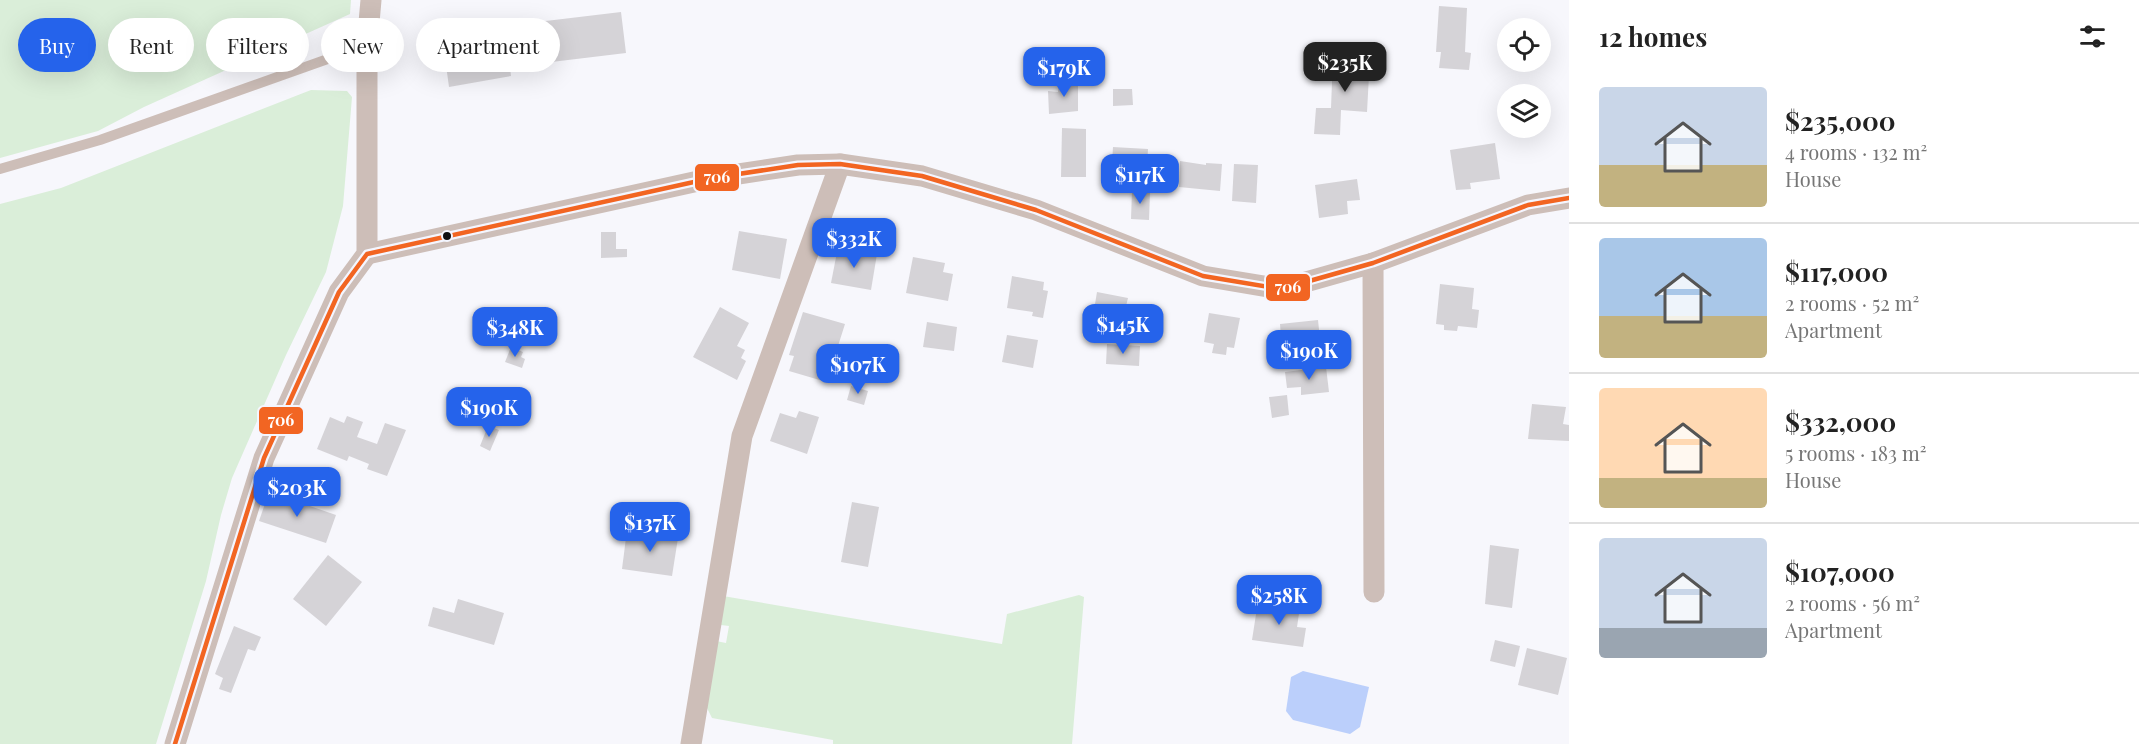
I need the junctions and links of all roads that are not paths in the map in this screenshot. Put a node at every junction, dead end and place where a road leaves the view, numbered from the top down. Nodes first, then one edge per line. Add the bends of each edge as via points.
1 (371, 0) edge
2 (369, 18) edge
3 (321, 61) edge
4 (367, 72) edge
5 (840, 164) junction
6 (0, 169) edge
7 (1569, 198) edge
8 (367, 254) junction
9 (1373, 263) junction
10 (1374, 592) dead end
11 (175, 744) edge
12 (691, 744) edge

1 - 2 street
3 - 6 lane via 100,140
4 - 8 street
5 - 8 street via 798,165 712,178
5 - 9 street via 922,176 1036,210 1203,276 1281,289
5 - 12 street via 742,436
7 - 9 street via 1528,205
8 - 11 street via 339,292 264,458
9 - 10 street

